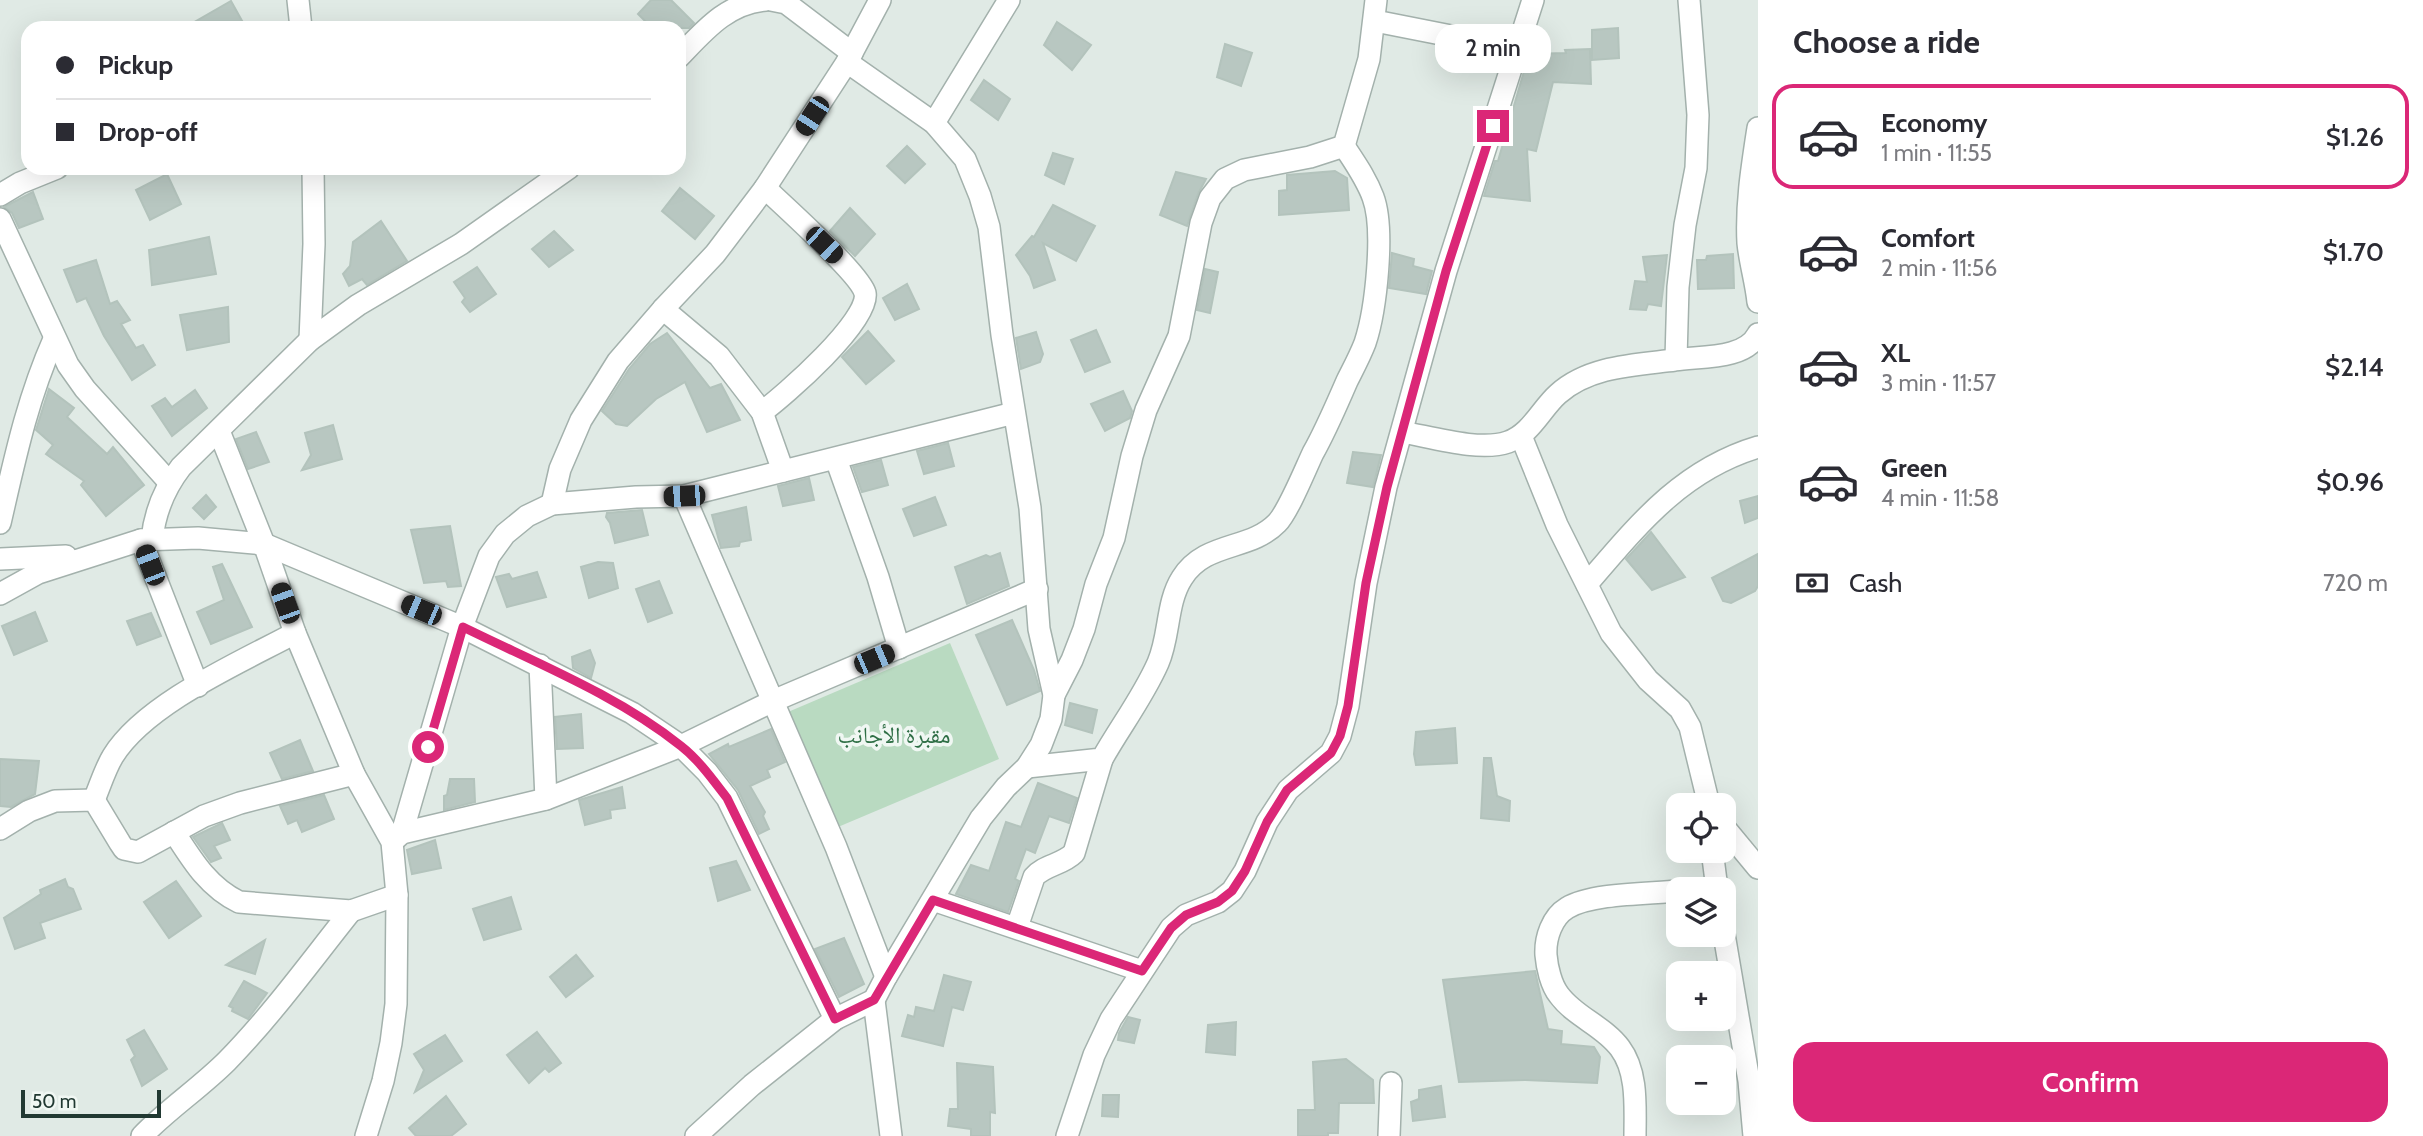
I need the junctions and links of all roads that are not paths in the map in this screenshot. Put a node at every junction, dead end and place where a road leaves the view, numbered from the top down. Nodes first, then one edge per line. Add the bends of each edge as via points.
1 (298, 0) edge
2 (766, 0) edge
3 (771, 0) edge
4 (880, 0) edge
5 (1009, 0) edge
6 (1533, 0) edge
7 (1689, 0) edge
8 (1375, 11) edge
9 (300, 21) edge
10 (1517, 49) junction
11 (686, 50) edge
12 (850, 57) junction
13 (934, 123) junction
14 (1758, 135) edge
15 (1343, 146) junction
16 (40, 175) edge
17 (313, 175) edge
18 (559, 175) edge
19 (765, 188) junction
20 (0, 195) edge
21 (0, 219) edge
22 (1756, 271) edge
23 (1758, 303) edge
24 (663, 309) junction
25 (1758, 334) edge
26 (54, 339) junction
27 (310, 340) junction
28 (1676, 359) junction
29 (762, 412) junction
30 (1014, 413) junction
31 (219, 431) junction
32 (1402, 432) junction
33 (1521, 436) junction
34 (1758, 447) edge
35 (836, 459) junction
36 (783, 471) junction
37 (169, 482) junction
38 (684, 496) junction
39 (552, 504) junction
40 (0, 523) edge
41 (146, 540) junction
42 (264, 544) junction
43 (93, 555) junction
44 (0, 559) edge
45 (1587, 584) junction
46 (1037, 589) junction
47 (0, 594) edge
48 (463, 627) junction
49 (295, 633) junction
50 (899, 648) junction
51 (540, 665) junction
52 (198, 686) junction
53 (1054, 695) junction
54 (773, 701) junction
55 (681, 746) junction
56 (1102, 759) junction
57 (1027, 766) junction
58 (354, 774) junction
59 (1706, 793) edge
60 (546, 799) junction
61 (94, 800) junction
62 (0, 829) edge
63 (174, 832) junction
64 (397, 838) junction
65 (1736, 841) edge
66 (1758, 868) edge
67 (1666, 892) edge
68 (397, 895) junction
69 (933, 900) junction
70 (351, 911) junction
71 (1017, 927) junction
72 (1726, 947) edge
73 (1142, 971) junction
74 (886, 977) junction
75 (874, 1000) junction
76 (835, 1019) junction
77 (1391, 1083) dead end
78 (142, 1136) edge
79 (366, 1136) edge
80 (696, 1136) edge
81 (891, 1136) edge
82 (1067, 1136) edge
83 (1389, 1136) edge
84 (1635, 1136) edge
85 (1754, 1136) edge

1 - 9 street
2 - 11 street via 725,12
3 - 12 street via 786,3
4 - 12 street
5 - 13 street
6 - 10 street
7 - 28 street via 1698,115 1696,168 1678,288
8 - 10 street
8 - 15 street via 1359,97
10 - 32 street via 1446,271
12 - 13 street
12 - 19 street
13 - 30 street via 965,159 989,227
14 - 22 street via 1747,218
15 - 53 street via 1244,170 1225,179 1210,198 1179,336 1146,410 1114,538 1084,629
15 - 56 street via 1364,176 1378,224 1374,298 1365,342 1279,521 1255,538 1200,559 1183,576 1173,597 1158,663
16 - 20 street
17 - 27 street
18 - 27 street via 461,244 358,304
19 - 24 street via 715,254
19 - 29 street via 844,265 865,296 861,310 813,370
21 - 26 street
22 - 23 street
24 - 29 street via 719,356
24 - 39 street via 618,361 581,420 560,468
25 - 28 street via 1754,342 1733,352
26 - 37 street via 85,388
26 - 40 street via 22,427
27 - 31 street
28 - 33 street via 1613,368 1574,382 1544,407
29 - 36 street
30 - 35 street
30 - 46 street via 1030,508
31 - 37 street
31 - 42 street
32 - 33 street via 1484,444 1506,443
32 - 73 street via 1366,583 1340,736 1331,753 1287,790 1232,891 1171,928
33 - 45 street
34 - 45 street via 1702,471 1668,495
35 - 36 street
35 - 50 street
36 - 38 street
37 - 41 street
38 - 39 street
38 - 54 street
39 - 48 street via 505,534 489,556
41 - 42 street via 198,538
41 - 43 street
41 - 52 street
42 - 48 street
42 - 49 street
43 - 44 street
43 - 47 street via 38,573
45 - 59 street via 1630,660 1680,709 1690,727
46 - 50 street
46 - 53 street via 1039,629
48 - 51 street
48 - 64 street
49 - 52 street
49 - 58 street
50 - 54 street
51 - 55 street via 632,713
51 - 60 street
52 - 61 street via 132,733 113,756
53 - 57 street via 1051,719
54 - 55 street
54 - 74 street
55 - 60 street
55 - 76 street via 727,798
56 - 57 street
56 - 71 street via 1074,853 1034,877
57 - 69 street via 981,818
58 - 63 street via 240,803
58 - 64 street
60 - 64 street
61 - 62 street via 55,801
61 - 63 street via 124,849 138,852
63 - 70 street via 211,884 239,902
64 - 68 street
65 - 66 street
67 - 84 street via 1598,898 1567,908 1554,921 1545,944 1557,994 1619,1047 1630,1068
68 - 70 street
68 - 79 street via 391,1043
69 - 71 street
69 - 74 street
70 - 78 street via 227,1061
71 - 73 street
72 - 85 street
73 - 82 street via 1100,1043
74 - 75 street
75 - 76 street
75 - 81 street
76 - 80 street
77 - 83 street

